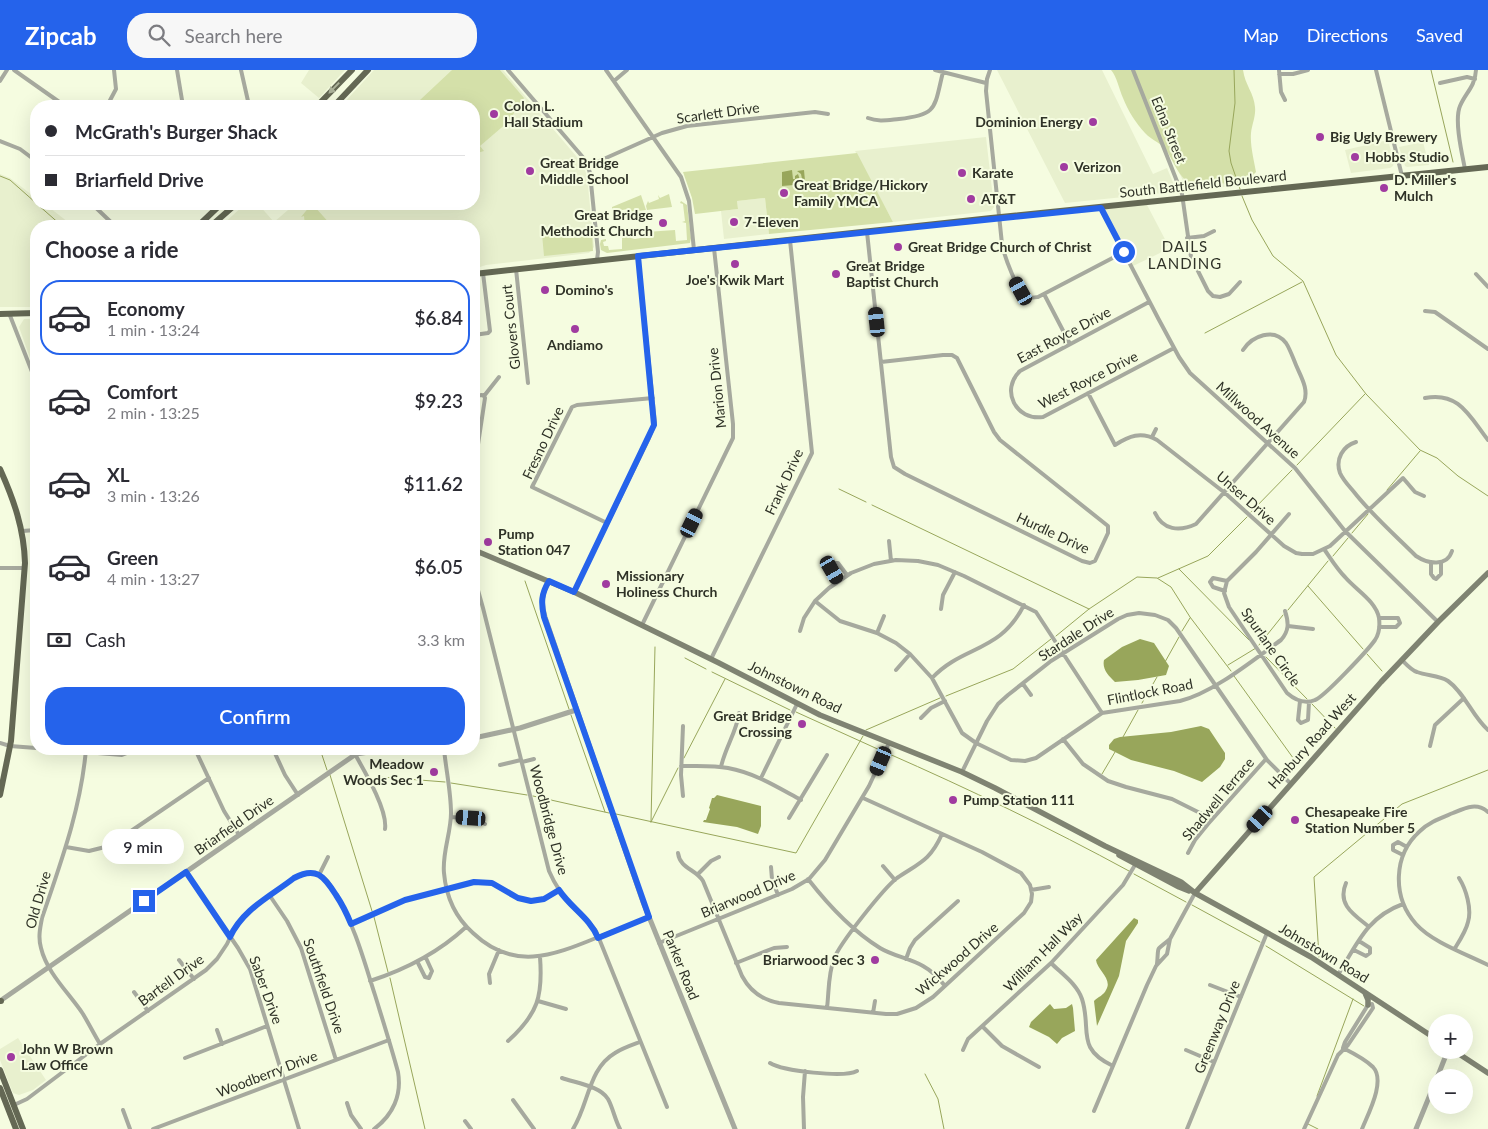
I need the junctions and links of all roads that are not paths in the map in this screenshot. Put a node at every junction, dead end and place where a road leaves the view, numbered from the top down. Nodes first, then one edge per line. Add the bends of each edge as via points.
1 (8, 70) edge
2 (14, 70) edge
3 (114, 70) edge
4 (176, 70) edge
5 (241, 70) edge
6 (352, 70) edge
7 (368, 70) edge
8 (508, 70) edge
9 (606, 70) edge
10 (627, 70) edge
11 (935, 70) edge
12 (990, 70) edge
13 (1133, 70) edge
14 (1308, 70) edge
15 (1376, 70) edge
16 (1476, 70) edge
17 (943, 72) junction
18 (1279, 72) edge
19 (1475, 79) junction
20 (0, 81) edge
21 (614, 81) junction
22 (986, 83) junction
23 (1440, 83) dead end
24 (56, 100) edge
25 (110, 100) edge
26 (182, 100) edge
27 (248, 100) edge
28 (323, 100) edge
29 (340, 100) edge
30 (1285, 100) dead end
31 (828, 114) dead end
32 (868, 118) dead end
33 (654, 137) junction
34 (0, 141) edge
35 (30, 156) edge
36 (588, 166) junction
37 (1488, 167) edge
38 (1465, 169) junction
39 (1402, 176) junction
40 (1183, 199) junction
41 (1101, 208) junction
42 (99, 210) edge
43 (215, 210) edge
44 (216, 210) edge
45 (229, 210) edge
46 (999, 218) junction
47 (109, 220) edge
48 (204, 220) edge
49 (207, 220) edge
50 (218, 220) edge
51 (1214, 231) dead end
52 (867, 232) junction
53 (1187, 238) junction
54 (790, 240) junction
55 (714, 248) junction
56 (694, 250) junction
57 (1124, 252) junction
58 (638, 256) junction
59 (597, 260) junction
60 (516, 269) junction
61 (480, 273) edge
62 (483, 273) junction
63 (1476, 274) dead end
64 (1240, 282) dead end
65 (1488, 287) edge
66 (1044, 294) junction
67 (1149, 302) junction
68 (1425, 310) dead end
69 (30, 312) edge
70 (9, 313) junction
71 (0, 314) edge
72 (480, 334) edge
73 (1070, 344) junction
74 (1174, 348) junction
75 (1243, 350) dead end
76 (1488, 350) edge
77 (881, 362) junction
78 (30, 367) edge
79 (499, 377) dead end
80 (528, 383) dead end
81 (1088, 394) junction
82 (480, 395) edge
83 (484, 396) junction
84 (653, 398) junction
85 (1425, 398) dead end
86 (1014, 403) joint
87 (480, 424) edge
88 (1156, 429) dead end
89 (1152, 437) junction
90 (1488, 439) edge
91 (1356, 442) dead end
92 (1269, 444) junction
93 (0, 469) edge
94 (3, 484) edge
95 (1225, 493) junction
96 (1424, 496) dead end
97 (1368, 510) junction
98 (1155, 513) dead end
99 (1289, 514) dead end
100 (607, 523) junction
101 (30, 530) edge
102 (22, 531) junction
103 (1345, 531) junction
104 (1271, 535) junction
105 (889, 541) dead end
106 (1324, 550) junction
107 (1452, 551) dead end
108 (480, 553) edge
109 (892, 561) junction
110 (1431, 562) junction
111 (1441, 562) junction
112 (0, 568) edge
113 (24, 568) junction
114 (955, 572) junction
115 (1488, 573) edge
116 (847, 575) junction
117 (549, 581) junction
118 (838, 581) junction
119 (1227, 581) junction
120 (1224, 591) junction
121 (574, 592) junction
122 (480, 599) edge
123 (816, 601) junction
124 (1024, 605) junction
125 (941, 609) dead end
126 (1285, 611) dead end
127 (884, 616) dead end
128 (1379, 618) junction
129 (1438, 622) junction
130 (642, 626) junction
131 (1288, 626) junction
132 (1379, 627) junction
133 (1313, 629) dead end
134 (800, 631) dead end
135 (877, 633) junction
136 (1064, 653) junction
137 (910, 654) junction
138 (1261, 654) junction
139 (711, 659) junction
140 (1402, 660) junction
141 (896, 670) dead end
142 (932, 678) junction
143 (1023, 684) junction
144 (1216, 685) junction
145 (1031, 695) dead end
146 (1464, 698) junction
147 (945, 701) junction
148 (1300, 701) junction
149 (1309, 702) junction
150 (797, 704) junction
151 (576, 710) junction
152 (739, 713) dead end
153 (1102, 713) junction
154 (921, 718) dead end
155 (683, 726) dead end
156 (514, 730) junction
157 (1488, 730) edge
158 (480, 737) edge
159 (1063, 739) junction
160 (0, 743) edge
161 (888, 743) junction
162 (976, 743) junction
163 (10, 746) junction
164 (1430, 746) dead end
165 (30, 748) edge
166 (85, 755) edge
167 (198, 755) edge
168 (275, 755) edge
169 (355, 755) joint
170 (445, 755) edge
171 (827, 755) dead end
172 (1266, 759) junction
173 (534, 760) dead end
174 (521, 761) junction
175 (500, 765) dead end
176 (681, 766) junction
177 (721, 767) junction
178 (962, 772) junction
179 (209, 778) junction
180 (761, 778) junction
181 (1291, 784) junction
182 (0, 795) edge
183 (298, 795) junction
184 (683, 796) dead end
185 (862, 798) junction
186 (801, 800) junction
187 (1488, 812) edge
188 (451, 817) junction
189 (789, 818) dead end
190 (1212, 819) junction
191 (484, 824) dead end
192 (385, 829) dead end
193 (942, 834) junction
194 (239, 835) junction
195 (1105, 846) junction
196 (1407, 846) junction
197 (66, 848) junction
198 (678, 852) dead end
199 (1188, 853) dead end
200 (1403, 856) junction
201 (328, 857) dead end
202 (720, 857) dead end
203 (1136, 865) junction
204 (883, 866) dead end
205 (771, 867) dead end
206 (186, 872) junction
207 (698, 874) junction
208 (319, 875) junction
209 (1459, 878) dead end
210 (808, 879) junction
211 (895, 880) junction
212 (1346, 883) dead end
213 (1049, 887) dead end
214 (446, 889) junction
215 (559, 890) junction
216 (1031, 890) junction
217 (1195, 893) junction
218 (778, 895) junction
219 (270, 896) junction
220 (958, 901) dead end
221 (1403, 904) junction
222 (649, 917) junction
223 (719, 919) junction
224 (351, 924) junction
225 (1368, 926) junction
226 (466, 927) junction
227 (854, 929) junction
228 (1268, 933) junction
229 (230, 937) junction
230 (598, 938) junction
231 (1170, 939) junction
232 (1359, 941) junction
233 (659, 942) junction
234 (787, 948) dead end
235 (1455, 948) junction
236 (499, 950) junction
237 (1354, 950) junction
238 (540, 957) junction
239 (426, 958) junction
240 (906, 959) junction
241 (179, 960) dead end
242 (418, 962) junction
243 (736, 963) junction
244 (1051, 963) junction
245 (1488, 965) edge
246 (1156, 966) junction
247 (49, 967) junction
248 (1338, 975) junction
249 (194, 979) junction
250 (370, 981) junction
251 (490, 983) dead end
252 (1210, 985) dead end
253 (946, 986) junction
254 (1364, 991) junction
255 (134, 992) dead end
256 (1241, 997) junction
257 (0, 1001) edge
258 (538, 1001) junction
259 (875, 1001) dead end
260 (1372, 1003) junction
261 (827, 1008) junction
262 (566, 1010) dead end
263 (148, 1011) junction
264 (873, 1013) junction
265 (267, 1026) junction
266 (983, 1026) junction
267 (216, 1030) dead end
268 (1428, 1034) edge
269 (389, 1040) junction
270 (508, 1041) dead end
271 (640, 1042) junction
272 (100, 1044) junction
273 (222, 1044) junction
274 (1343, 1048) junction
275 (962, 1050) dead end
276 (1186, 1050) dead end
277 (185, 1058) dead end
278 (1467, 1059) edge
279 (336, 1060) junction
280 (1214, 1062) junction
281 (770, 1063) dead end
282 (1112, 1066) junction
283 (1039, 1067) dead end
284 (0, 1070) edge
285 (805, 1071) junction
286 (857, 1071) dead end
287 (1488, 1073) edge
288 (562, 1078) dead end
289 (284, 1079) junction
290 (590, 1087) junction
291 (0, 1088) edge
292 (513, 1100) dead end
293 (1428, 1100) edge
294 (347, 1103) dead end
295 (7, 1107) edge
296 (667, 1107) dead end
297 (123, 1110) dead end
298 (1094, 1111) dead end
299 (465, 1121) dead end
300 (16, 1129) edge
301 (23, 1129) edge
302 (130, 1129) edge
303 (153, 1129) edge
304 (299, 1129) edge
305 (361, 1129) edge
306 (374, 1129) edge
307 (471, 1129) edge
308 (534, 1129) edge
309 (573, 1129) edge
310 (620, 1129) edge
311 (734, 1129) edge
312 (804, 1129) edge
313 (1188, 1129) edge
314 (1304, 1129) edge
315 (1362, 1129) edge
316 (1416, 1129) edge

1 - 20 street
2 - 24 street
3 - 25 street via 116,89
4 - 26 street
5 - 27 street
6 -> 28 main road
7 - 29 main road
8 - 36 street
9 - 21 street
10 - 21 street
11 - 17 street
12 - 22 street
13 - 40 street, Edna Street
14 - 18 street via 1294,74
15 - 39 street
16 - 19 street
17 - 22 street
17 - 32 street via 934,105 924,115 882,120
18 - 30 street
19 - 23 street via 1466,77
19 - 38 street via 1458,113
21 - 33 street
22 - 46 street
31 - 33 street, Scarlett Drive via 815,112 687,126
33 - 36 street, Scarlett Drive
33 - 56 street via 683,181 690,208
34 - 35 street
36 - 59 street
37 - 38 main road, South Battlefield Boulevard
38 - 39 main road, South Battlefield Boulevard
39 - 40 main road, South Battlefield Boulevard
40 - 41 main road, South Battlefield Boulevard
40 - 53 street, Edna Street
41 - 46 main road, South Battlefield Boulevard
41 - 57 street, Millwood Avenue
42 - 47 street
43 - 48 main road
44 - 49 main road
45 - 50 main road
46 - 52 main road, South Battlefield Boulevard
46 - 66 street via 1004,252 1021,291 1030,298
51 - 53 street
52 - 54 main road, South Battlefield Boulevard
52 - 77 street, Hurdle Drive
53 - 64 street, Edna Street via 1190,255 1210,294 1224,296
54 - 55 main road, South Battlefield Boulevard
54 - 139 street, Frank Drive via 812,453
55 - 56 main road, South Battlefield Boulevard
55 - 130 street, Marion Drive via 733,438
56 - 58 main road, South Battlefield Boulevard
57 - 66 street
57 - 67 street, Millwood Avenue
58 - 59 main road, South Battlefield Boulevard
58 - 84 street
59 - 60 main road, South Battlefield Boulevard
60 - 62 main road, South Battlefield Boulevard
60 - 80 street, Glovers Court
61 - 62 main road, South Battlefield Boulevard
62 - 72 street via 490,331
63 - 65 street
66 - 73 street
67 - 73 street, East Royce Drive
67 - 74 street, Millwood Avenue
68 - 76 street via 1436,312
69 - 70 main road
70 - 71 main road
70 - 78 street
73 - 86 street, East Royce Drive via 1017,373 1011,389
74 - 81 street, West Royce Drive
74 - 92 street, Millwood Avenue via 1193,376
75 - 92 street via 1263,335 1280,338 1288,346 1305,387 1304,402
77 - 77 street, Hurdle Drive via 891,458 896,469 1086,563 1095,561 1108,526 1000,440 957,358 950,355
79 - 83 street
81 - 86 street, West Royce Drive via 1041,417 1026,415
81 - 89 street via 1115,445 1134,435
82 - 83 street
83 - 87 street
84 - 100 street via 654,425
84 - 100 street, Fresno Drive via 572,407 532,488
85 - 90 street via 1440,396 1455,402
88 - 89 street
89 - 95 street, Unser Drive
91 - 97 street via 1342,452 1338,467 1341,476
92 - 95 street
92 - 103 street, Millwood Avenue via 1295,468
93 - 94 main road
94 - 102 main road via 18,514
95 - 98 street via 1201,520 1188,528 1163,524
95 - 104 street, Unser Drive
96 - 97 street via 1413,490 1403,478
97 - 103 street
97 - 110 street via 1416,556
99 - 104 street
100 - 121 street
101 - 102 street
102 - 113 main road
103 - 106 street
103 - 129 street, Millwood Avenue
104 - 106 street, Unser Drive via 1296,553 1313,554
104 - 119 street
105 - 109 street
106 - 128 street via 1373,605
107 - 111 street
108 - 117 main road, Johnstown Road
109 - 114 street via 929,562
109 - 116 street
110 - 111 street
110 - 111 street via 1431,574 1436,579 1441,574
112 - 113 street
113 - 163 main road
114 - 124 street
114 - 125 street via 943,595
115 - 129 main road, Hanbury Road West
116 - 118 street
116 - 118 street via 838,563 833,563 831,567
117 - 121 main road, Johnstown Road
117 - 151 street, Parker Road via 542,596 542,606
118 - 123 street
119 - 120 street
119 - 120 street, Spurlane Circle via 1213,578 1210,582 1213,587
120 - 138 street, Spurlane Circle via 1229,607
121 - 130 main road, Johnstown Road
122 - 156 street, Woodbridge Drive
123 - 134 street via 804,618
123 - 135 street, Flintlock Road via 840,621
124 - 136 street via 1040,616
124 - 142 street via 1015,622 1003,634 946,666
126 - 131 street
127 - 135 street
128 - 132 street
128 - 132 street via 1395,617 1400,623 1396,627
129 - 140 main road, Hanbury Road West
130 - 139 main road, Johnstown Road
131 - 133 street
131 - 138 street, Flintlock Road via 1286,635
132 - 149 street via 1376,638 1324,695
135 - 137 street, Flintlock Road
136 - 143 street, Stardale Drive
136 - 144 street, Stardale Drive via 1121,618 1149,613 1160,616 1176,628
136 - 153 street
137 - 141 street
137 - 142 street, Flintlock Road
138 - 144 street, Flintlock Road
138 - 148 street, Spurlane Circle via 1287,693
139 - 150 main road, Johnstown Road
140 - 146 street via 1419,673 1446,680
140 - 181 main road, Hanbury Road West
142 - 147 street, Flintlock Road
143 - 145 street
143 - 162 street, Stardale Drive via 994,710
144 - 153 street, Flintlock Road via 1191,698
144 - 172 street, Stardale Drive
146 - 157 street
146 - 164 street via 1435,725
147 - 154 street
147 - 162 street, Flintlock Road via 962,734
148 - 149 street, Spurlane Circle
148 - 149 street via 1298,720 1301,723 1308,720
150 - 161 main road, Johnstown Road
150 - 180 street
151 - 156 street
151 - 222 street, Parker Road
152 - 177 street
153 - 159 street, Flintlock Road
155 - 176 street
156 - 158 street
156 - 174 street, Woodbridge Drive
159 - 162 street, Flintlock Road via 1036,758 1025,761 1011,760
159 - 190 street via 1083,764 1104,778 1172,799
160 - 163 street
161 - 178 main road, Johnstown Road
161 - 185 street, Briarwood Drive
162 - 178 street, Stardale Drive
163 - 165 street
163 - 182 main road
166 - 197 street, Old Drive
167 - 179 street
168 - 183 street
169 - 183 street, Briarfield Drive
169 - 192 street via 381,805
170 - 188 street
171 - 186 street
172 - 181 street, Stardale Drive
172 - 190 street, Shadwell Terrace
173 - 174 street
174 - 175 street
174 - 215 street, Woodbridge Drive via 547,863
176 - 177 street
176 - 184 street
177 - 180 street
178 - 195 main road, Johnstown Road
179 - 194 street
179 - 197 street via 109,846 85,851
180 - 186 street
181 - 217 main road, Hanbury Road West
183 - 194 street, Briarfield Drive
185 - 193 street
185 - 210 street, Briarwood Drive via 825,860
186 - 189 street
187 - 196 street via 1471,806 1442,817 1425,827
188 - 191 street via 474,819
188 - 214 street via 444,865
190 - 199 street, Shadwell Terrace
193 - 211 street via 928,858
193 - 216 street via 1021,873
194 - 206 street, Briarfield Drive
195 - 203 main road, Johnstown Road
195 - 217 main road, Johnstown Road via 1181,882
196 - 200 street
196 - 200 street via 1398,842 1393,845 1393,850
197 - 247 street, Old Drive via 40,927 39,942
198 - 207 street, Wickwood Drive via 682,864
200 - 221 street via 1398,884
201 - 208 street
202 - 207 street
203 - 217 main road, Johnstown Road
203 - 244 street, William Hall Way via 1123,886
204 - 211 street
205 - 218 street
206 - 229 street, Saber Drive
206 - 247 street, Briarfield Drive
207 - 223 street, Wickwood Drive
208 - 219 street, Bartell Drive via 301,874
208 - 224 street via 329,884
209 - 235 street via 1466,891 1469,918
210 - 218 street, Briarwood Drive
210 - 227 street via 834,912
211 - 227 street
212 - 225 street via 1342,893 1344,903
213 - 216 street
214 - 215 street via 485,881 531,901 544,899
214 - 224 street via 405,900
214 - 226 street
215 - 230 street, Woodbridge Drive via 593,926
216 - 253 street, Wickwood Drive via 1027,910
217 - 228 main road, Johnstown Road
217 - 231 street, Hanbury Road West
218 - 223 street, Briarwood Drive
219 - 229 street, Bartell Drive via 244,916
219 - 279 street, Southfield Drive via 301,948
220 - 240 street via 915,940
221 - 225 street via 1382,914
221 - 235 street via 1420,928
222 - 230 street
222 - 233 street, Parker Road
223 - 233 street, Briarwood Drive
223 - 243 street, Wickwood Drive
224 - 250 street
225 - 232 street
226 - 236 street
226 - 239 street
227 - 240 street via 882,949
227 - 261 street via 834,960
228 - 248 main road, Johnstown Road
228 - 256 street, Greenway Drive
229 - 249 street, Bartell Drive via 217,959
229 - 265 street, Saber Drive via 250,969
230 - 238 street
230 - 271 street, Woodbridge Drive
231 - 246 street, Hanbury Road West via 1167,954
231 - 246 street, Hanbury Road West via 1157,949
232 - 237 street
232 - 237 street via 1370,948 1370,953 1366,956
233 - 311 street, Parker Road
234 - 243 street via 774,948
235 - 245 street
236 - 238 street via 518,956
236 - 251 street via 490,971
237 - 248 street
238 - 258 street via 542,978
239 - 242 street
239 - 242 street via 432,971 429,978 425,977
240 - 253 street via 926,968
241 - 249 street
242 - 250 street
243 - 261 street, Wickwood Drive via 746,984 764,999 778,1004
244 - 266 street, William Hall Way
244 - 282 street via 1071,982 1081,998 1092,1051
246 - 282 street, Hanbury Road West
247 - 257 street, Briarfield Drive
247 - 272 street, Old Drive via 84,1015
248 - 254 main road, Johnstown Road
249 - 263 street, Bartell Drive
250 - 269 street
252 - 256 street
253 - 264 street, Wickwood Drive via 910,1011
254 - 260 main road, Johnstown Road
254 - 260 main road
255 - 263 street
256 - 280 street, Greenway Drive
258 - 262 street
258 - 270 street via 528,1021
259 - 264 street
260 - 268 main road, Johnstown Road
260 - 274 street
261 - 264 street, Wickwood Drive
263 - 272 street, Bartell Drive
265 - 273 street
265 - 289 street, Saber Drive
266 - 275 street, William Hall Way via 968,1039
266 - 283 street via 1002,1046
267 - 273 street
269 - 279 street, Woodberry Drive
269 - 306 street via 399,1087 390,1114
271 - 290 street via 605,1060
271 - 296 street, Woodbridge Drive
272 - 295 street, Bartell Drive via 27,1099
273 - 277 street
274 - 314 street
274 - 315 street via 1372,1066 1378,1076 1378,1088
276 - 280 street
278 - 287 main road
279 - 289 street, Woodberry Drive
280 - 313 street, Greenway Drive
281 - 285 street via 779,1068
282 - 298 street, Hanbury Road West
284 - 295 main road
285 - 286 street via 845,1075
285 - 312 street
288 - 290 street
289 - 303 street, Woodberry Drive
289 - 304 street, Saber Drive
290 - 309 street
290 - 310 street via 607,1098
291 - 295 main road
292 - 308 street
293 - 316 street
294 - 305 street
295 - 300 main road
295 - 301 main road
297 - 302 street
299 - 307 street

